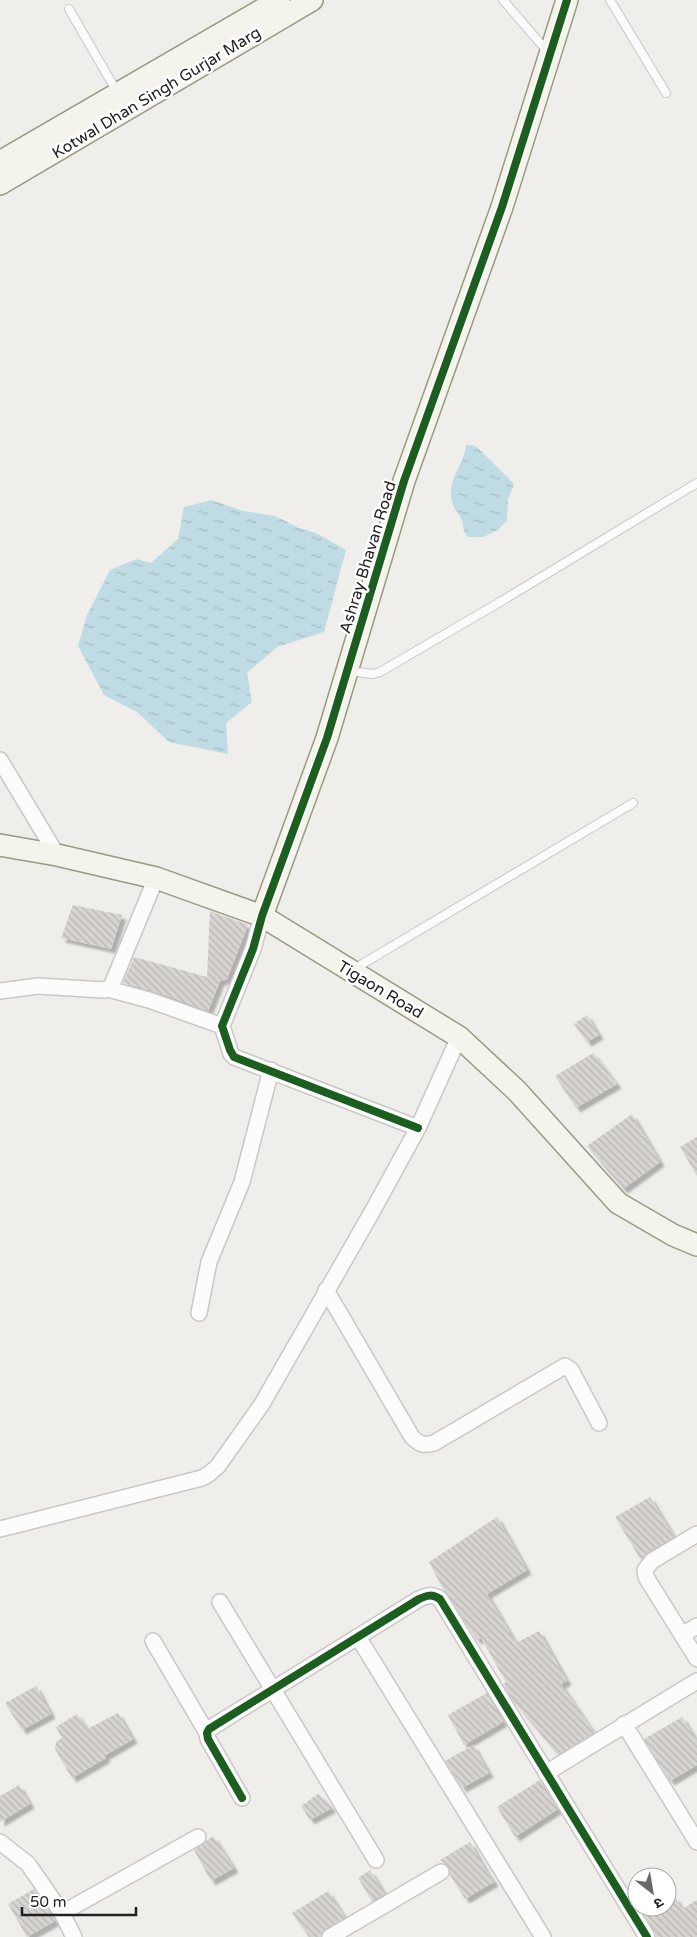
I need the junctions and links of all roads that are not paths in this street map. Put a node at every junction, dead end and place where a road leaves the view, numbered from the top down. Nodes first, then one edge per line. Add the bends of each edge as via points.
1 (279, 0) edge
2 (312, 0) edge
3 (503, 0) edge
4 (567, 0) edge
5 (610, 0) edge
6 (70, 8) dead end
7 (550, 54) junction
8 (666, 93) dead end
9 (118, 94) junction
10 (0, 162) edge
11 (0, 184) edge
12 (697, 483) edge
13 (347, 671) junction
14 (0, 760) edge
15 (633, 803) dead end
16 (0, 845) edge
17 (57, 855) junction
18 (156, 878) junction
19 (262, 916) junction
20 (350, 971) junction
21 (108, 989) junction
22 (1, 990) edge
23 (222, 1026) junction
24 (459, 1037) junction
25 (271, 1070) junction
26 (418, 1128) junction
27 (697, 1244) edge
28 (326, 1290) junction
29 (199, 1313) dead end
30 (599, 1423) dead end
31 (0, 1529) edge
32 (697, 1534) edge
33 (220, 1602) dead end
34 (697, 1626) edge
35 (682, 1635) junction
36 (358, 1637) junction
37 (153, 1641) dead end
38 (697, 1659) edge
39 (697, 1681) edge
40 (273, 1690) junction
41 (624, 1724) junction
42 (207, 1733) junction
43 (546, 1773) junction
44 (242, 1798) dead end
45 (198, 1837) dead end
46 (0, 1842) edge
47 (697, 1842) edge
48 (376, 1860) dead end
49 (441, 1872) dead end
50 (62, 1913) junction
51 (74, 1937) edge
52 (330, 1937) edge
53 (544, 1937) edge
54 (647, 1937) edge

1 - 9 street, Kotwal Dhan Singh Gurjar Marg
2 - 11 street, Kotwal Dhan Singh Gurjar Marg
3 - 7 lane
4 - 7 street, Ashray Bhavan Road
5 - 8 lane
6 - 9 lane
7 - 13 street, Ashray Bhavan Road via 502,207 404,481
9 - 10 street, Kotwal Dhan Singh Gurjar Marg
12 - 13 lane via 380,672
13 - 19 street, Ashray Bhavan Road via 327,738
14 - 17 street
15 - 20 lane
16 - 17 street, Tigaon Road
17 - 18 street, Tigaon Road
18 - 19 street, Tigaon Road
18 - 21 street via 113,984
19 - 20 street, Tigaon Road
19 - 23 street
20 - 24 street, Tigaon Road
21 - 22 street via 38,986
21 - 23 street via 173,1007
23 - 25 street via 234,1057
24 - 26 street
24 - 27 street, Tigaon Road via 517,1091 618,1203 672,1235
25 - 26 street
25 - 29 street via 242,1182 209,1262
26 - 28 street
28 - 30 street via 419,1444 434,1443 566,1366
28 - 31 street via 262,1404 209,1474
32 - 35 street via 652,1561 645,1570 646,1577
33 - 40 street
34 - 35 street
35 - 38 street
36 - 40 street
36 - 43 street via 419,1599 434,1595
36 - 53 street
37 - 42 street
39 - 41 street
40 - 42 street
40 - 48 street
41 - 43 street
41 - 47 street
42 - 44 street
43 - 54 street
45 - 50 street
46 - 50 street via 28,1864
49 - 52 street
50 - 51 street

